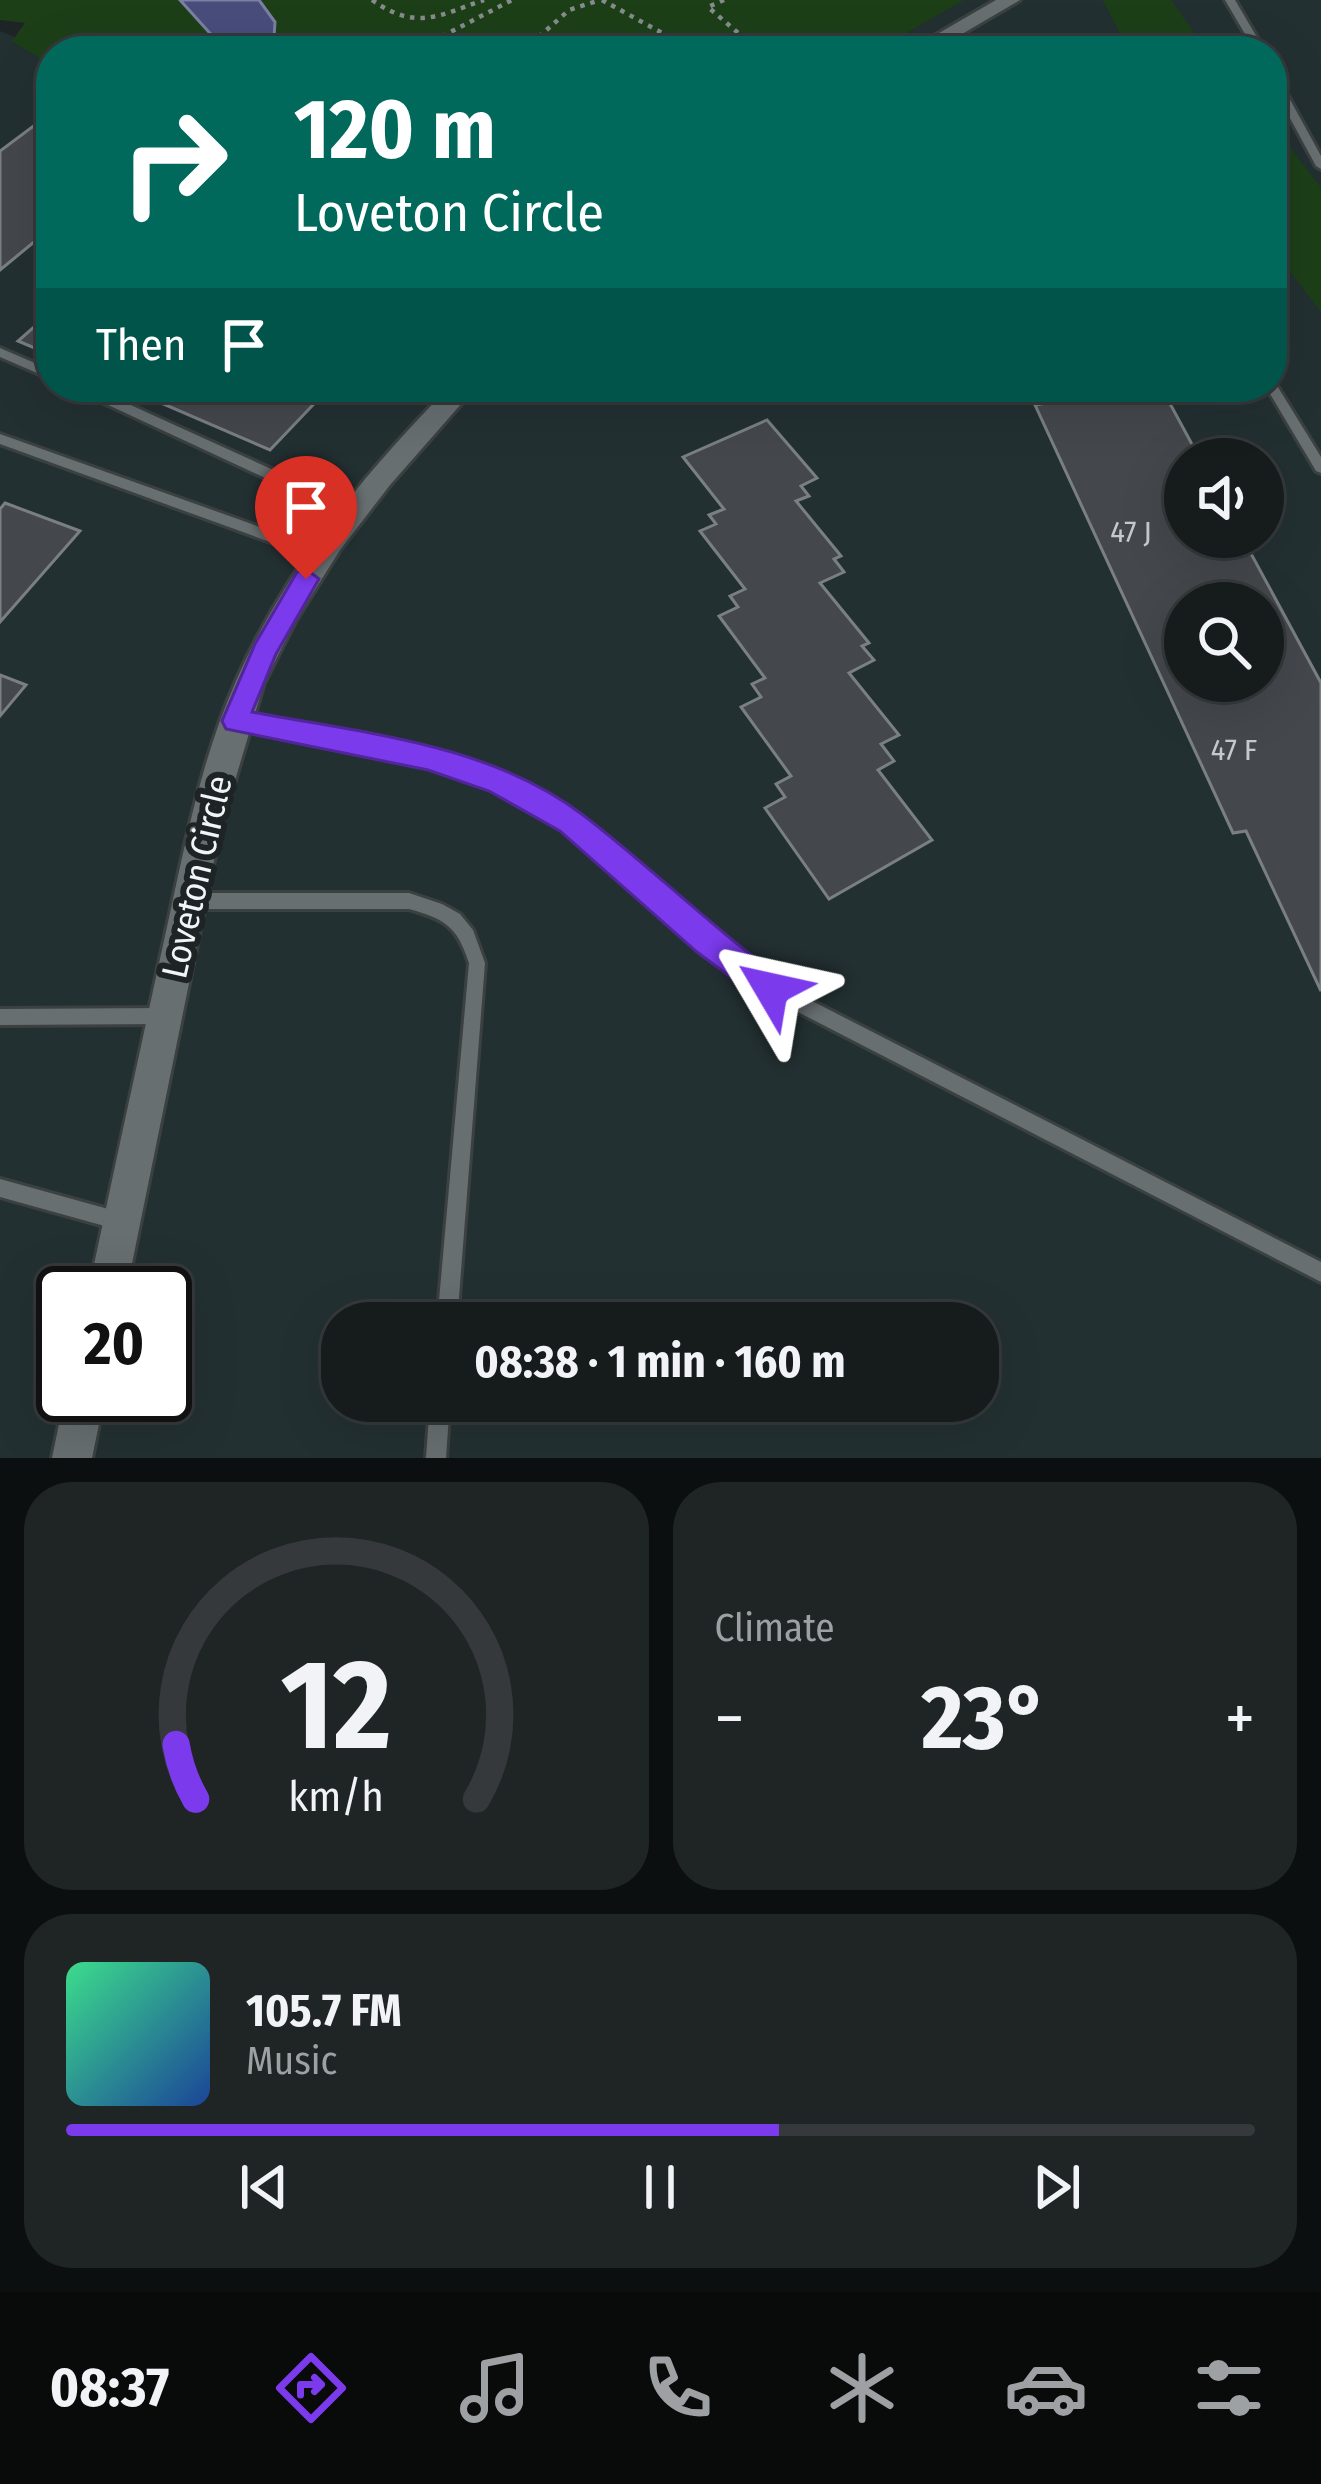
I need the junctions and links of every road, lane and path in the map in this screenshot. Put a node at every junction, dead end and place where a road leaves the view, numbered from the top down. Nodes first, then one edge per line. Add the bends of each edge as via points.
1 (373, 0) edge
2 (484, 0) edge
3 (512, 0) edge
4 (601, 0) edge
5 (724, 0) edge
6 (1010, 0) edge
7 (1230, 0) edge
8 (443, 36) edge
9 (540, 36) edge
10 (667, 36) edge
11 (742, 36) edge
12 (945, 36) edge
13 (1251, 36) edge
14 (1287, 104) edge
15 (1321, 166) edge
16 (0, 352) edge
17 (36, 368) edge
18 (113, 402) edge
19 (451, 402) edge
20 (1281, 402) edge
21 (0, 439) edge
22 (1321, 468) edge
23 (352, 512) junction
24 (322, 555) junction
25 (235, 721) junction
26 (190, 902) junction
27 (0, 1016) edge
28 (165, 1016) junction
29 (0, 1188) edge
30 (122, 1222) junction
31 (112, 1266) edge
32 (1321, 1272) edge
33 (449, 1302) edge
34 (79, 1422) edge
35 (439, 1422) edge
36 (72, 1458) edge
37 (436, 1458) edge

1 - 2 path via 395,16 422,21
3 - 8 path
4 - 9 path via 569,10
4 - 10 path
5 - 11 path via 708,7
6 - 12 street
7 - 13 lane
14 - 15 lane
16 - 17 lane
18 - 23 lane
19 - 23 street, Loveton Circle
20 - 22 lane
21 - 24 lane
23 - 24 street, Loveton Circle
24 - 25 street, Loveton Circle via 264,651
25 - 26 street, Loveton Circle
25 - 32 lane via 428,758 498,782 570,822 771,989
26 - 28 street, Loveton Circle
26 - 33 lane via 409,901 443,910 467,928 477,963
27 - 28 lane
28 - 30 street, Loveton Circle
29 - 30 lane
30 - 31 street, Loveton Circle
34 - 36 street
35 - 37 lane

